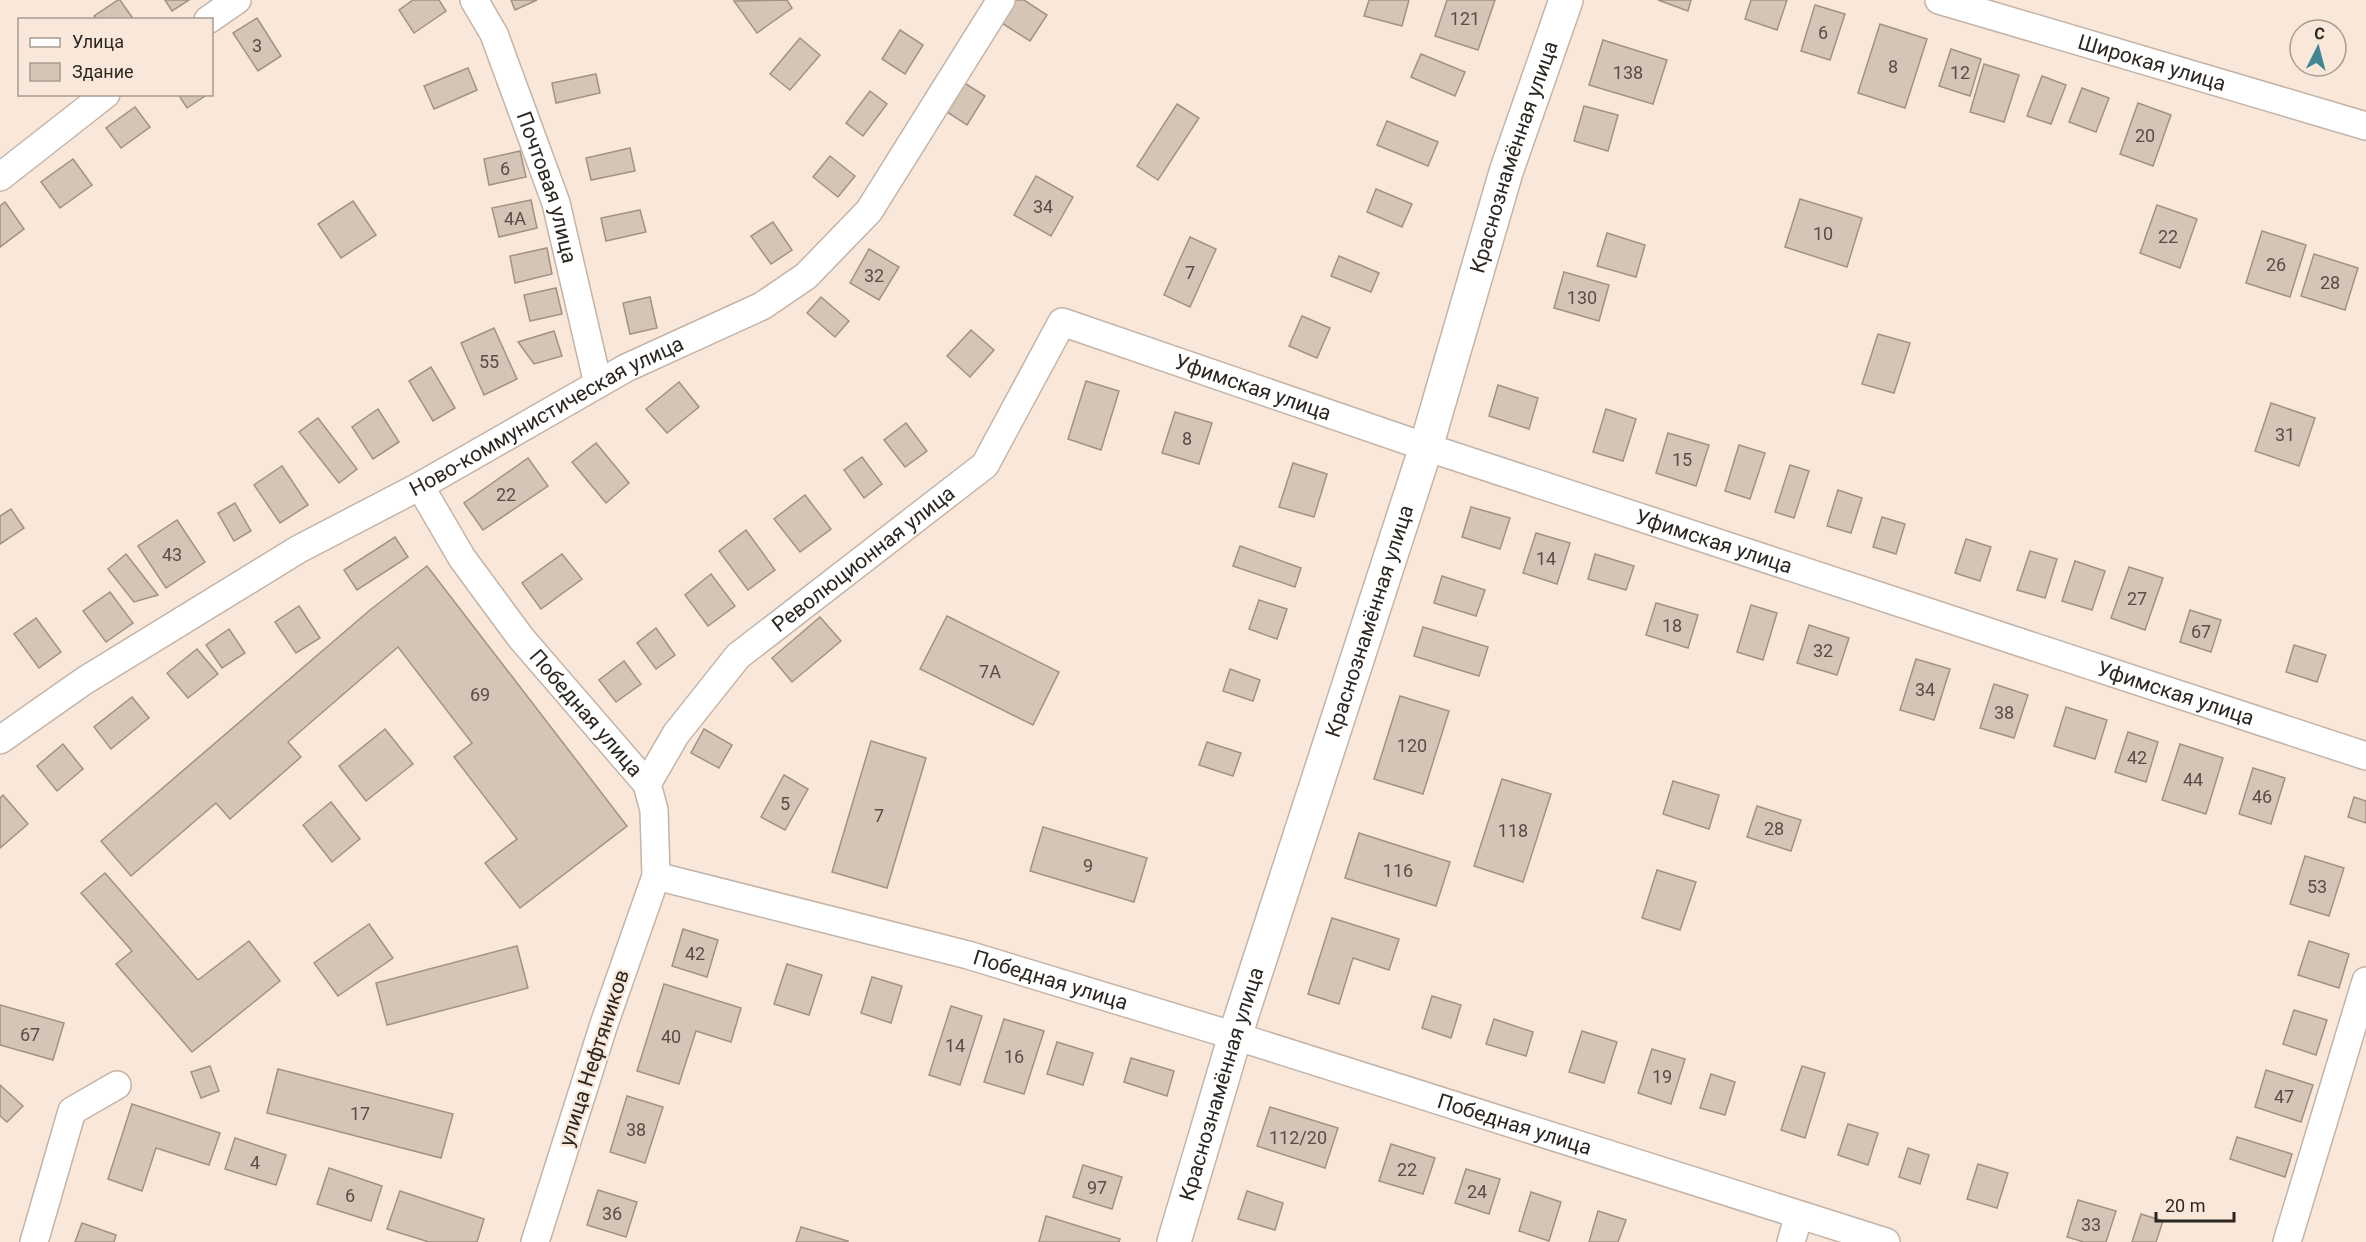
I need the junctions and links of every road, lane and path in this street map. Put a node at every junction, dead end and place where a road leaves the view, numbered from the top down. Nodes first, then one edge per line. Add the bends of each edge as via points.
1 (237, 0) edge
2 (474, 0) edge
3 (1001, 0) edge
4 (1566, 0) edge
5 (1939, 0) edge
6 (211, 18) edge
7 (103, 96) edge
8 (2366, 126) edge
9 (0, 177) edge
10 (1062, 322) joint
11 (598, 384) junction
12 (1426, 447) junction
13 (420, 486) junction
14 (0, 740) edge
15 (2366, 756) edge
16 (647, 784) junction
17 (656, 876) junction
18 (2366, 981) edge
19 (1234, 1036) junction
20 (117, 1085) dead end
21 (1799, 1215) junction
22 (34, 1242) edge
23 (535, 1242) edge
24 (1174, 1242) edge
25 (1791, 1242) edge
26 (1886, 1242) edge
27 (2287, 1242) edge

1 - 6 street
2 - 11 street, Почтовая улица via 494,34 556,203
3 - 11 street, Ново-коммунистическая улица via 869,211 806,276 762,306
4 - 12 street, Краснознамённая улица via 1506,172
5 - 8 street, Широкая улица
7 - 9 street
10 - 12 street, Уфимская улица
10 - 16 street, Революционная улица via 985,465 738,657 676,734
11 - 13 street, Ново-коммунистическая улица
12 - 15 street, Уфимская улица
12 - 19 street, Краснознамённая улица
13 - 14 street, Ново-коммунистическая улица via 299,549 84,681
13 - 16 street, Победная улица via 462,558 521,638
16 - 17 street, Победная улица via 654,810
17 - 19 street, Победная улица via 968,955
17 - 23 street, улица Нефтяников
18 - 27 street
19 - 21 street, Победная улица
19 - 24 street, Краснознамённая улица
20 - 22 street via 72,1111
21 - 25 street
21 - 26 street, Победная улица

